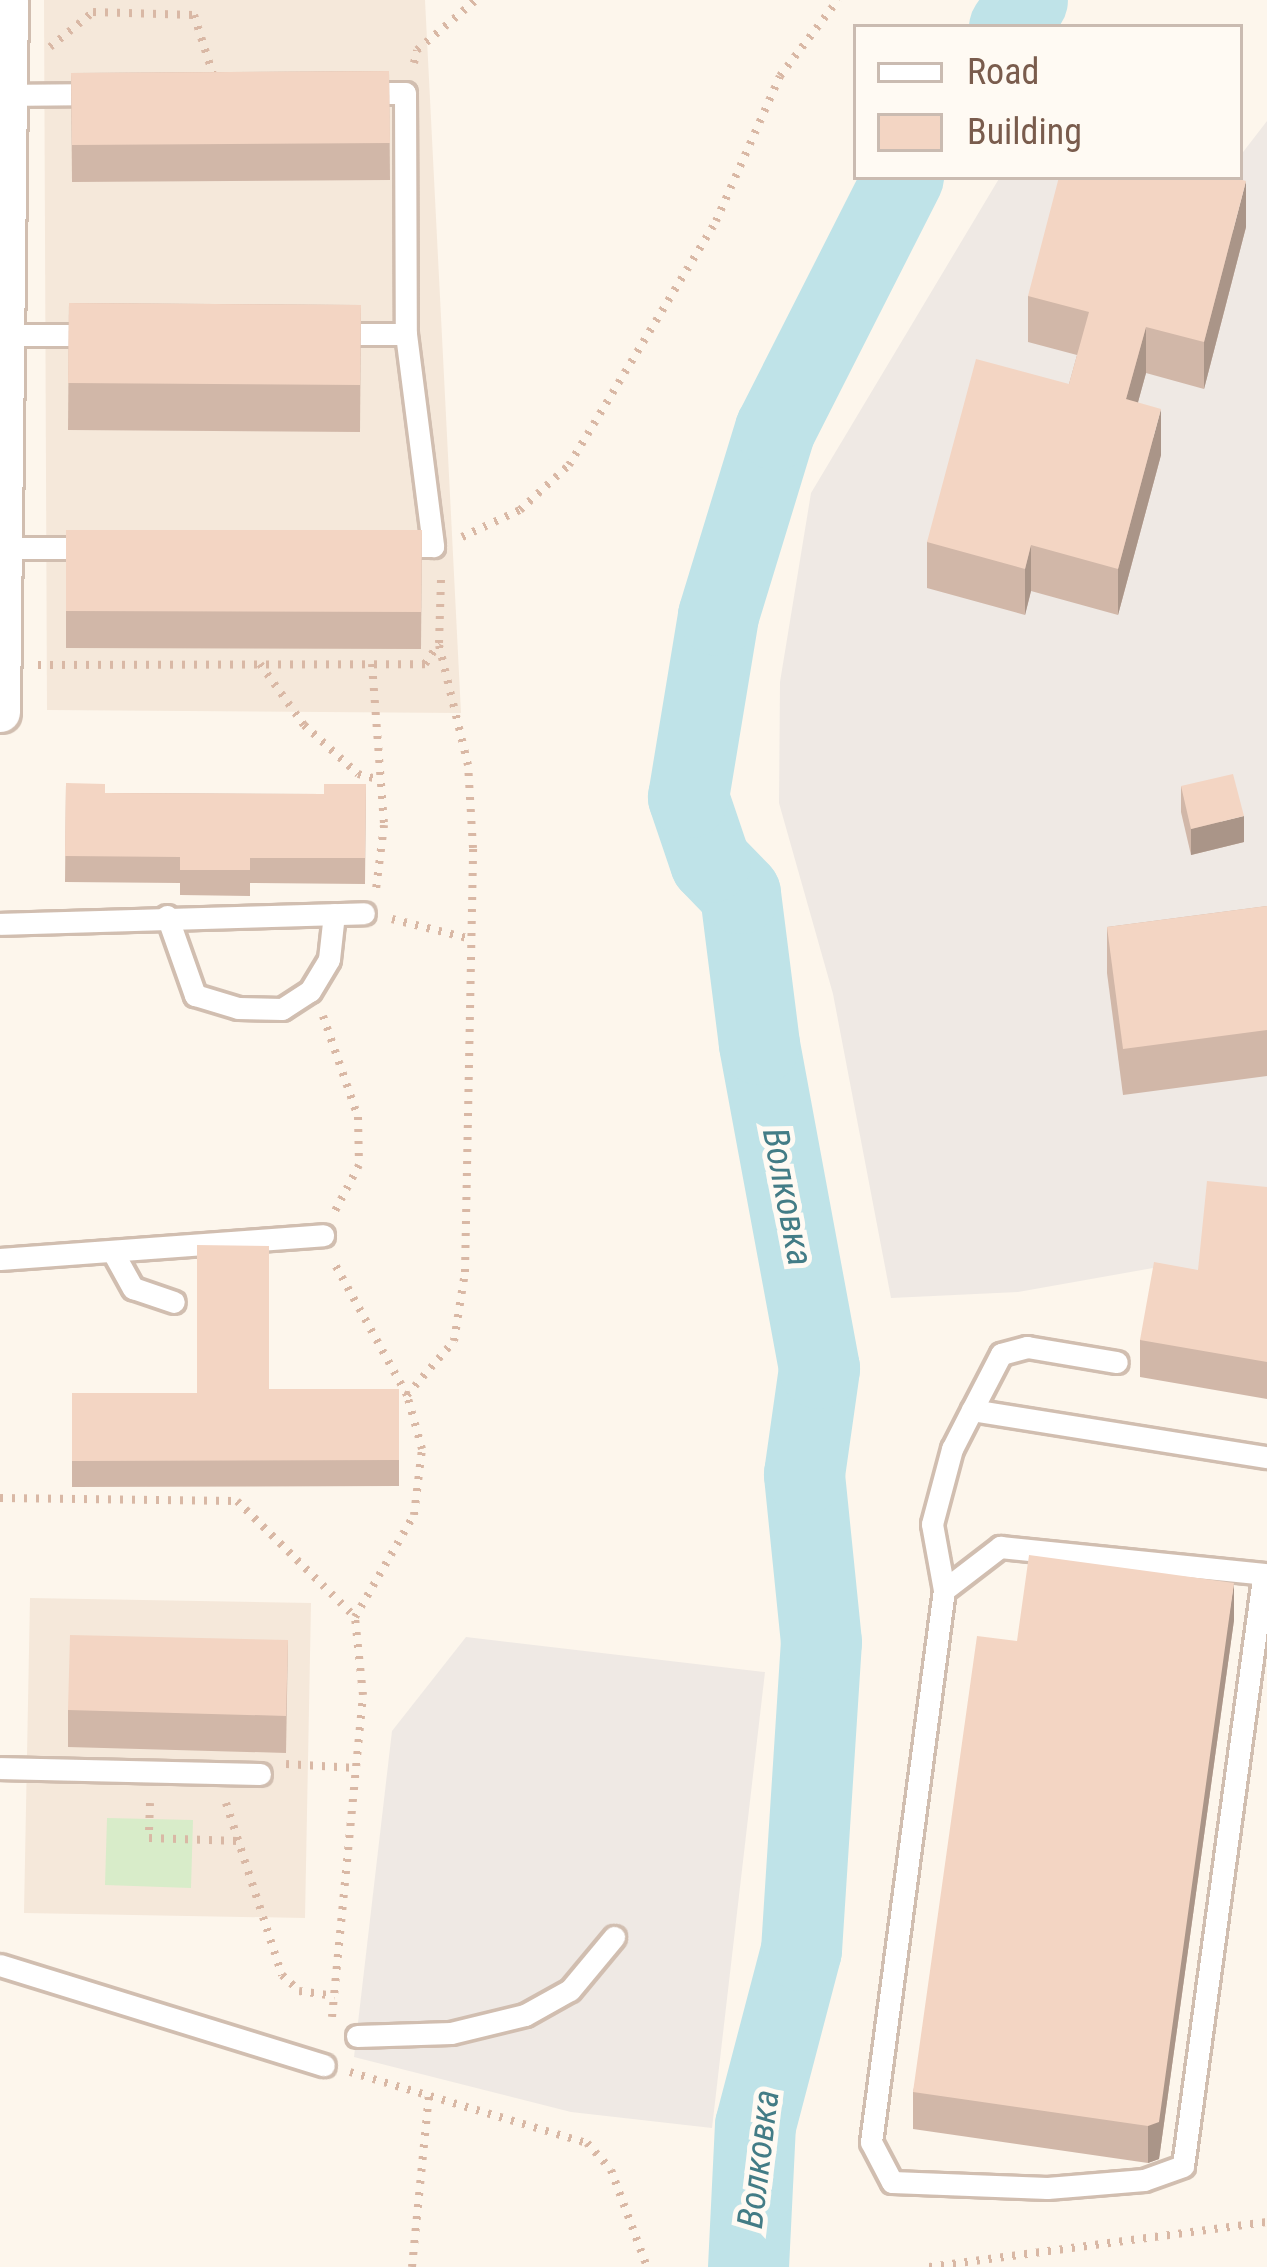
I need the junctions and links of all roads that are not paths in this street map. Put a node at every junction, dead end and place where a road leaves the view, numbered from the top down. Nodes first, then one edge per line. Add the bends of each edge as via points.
1 (8, 0) edge
2 (7, 80) junction
3 (335, 93) edge
4 (127, 94) edge
5 (4, 334) junction
6 (122, 334) edge
7 (311, 334) edge
8 (406, 334) junction
9 (364, 547) edge
10 (2, 548) edge
11 (114, 548) edge
12 (0, 620) edge
13 (1, 665) edge
14 (0, 712) edge
15 (334, 914) junction
16 (364, 914) road end
17 (167, 916) junction
18 (0, 924) edge
19 (323, 1235) road end
20 (116, 1256) junction
21 (0, 1259) edge
22 (174, 1302) dead end
23 (1117, 1362) dead end
24 (972, 1410) junction
25 (1267, 1457) edge
26 (1265, 1576) edge
27 (944, 1590) junction
28 (0, 1768) edge
29 (260, 1774) road end
30 (614, 1936) dead end
31 (0, 1965) edge
32 (357, 2036) dead end
33 (324, 2065) road end

1 - 2 street
2 - 4 lane
2 - 5 street
3 - 8 lane via 405,93
5 - 6 lane
5 - 10 street
7 - 8 lane
8 - 9 lane via 433,546
10 - 11 lane
10 - 12 street
12 - 13 street
13 - 14 street
15 - 16 lane
15 - 17 lane
15 - 17 lane via 328,958 310,991 282,1010 195,995
17 - 18 lane
19 - 20 lane
20 - 21 lane
20 - 22 lane via 133,1288
23 - 24 lane via 1027,1347 1001,1354
24 - 25 lane
24 - 27 lane via 932,1523
26 - 27 lane via 1000,1547
26 - 27 lane via 1183,2165 1144,2180 1047,2188 892,2182 872,2142
28 - 29 lane
30 - 32 lane via 570,1990 525,2015 451,2033
31 - 33 lane

